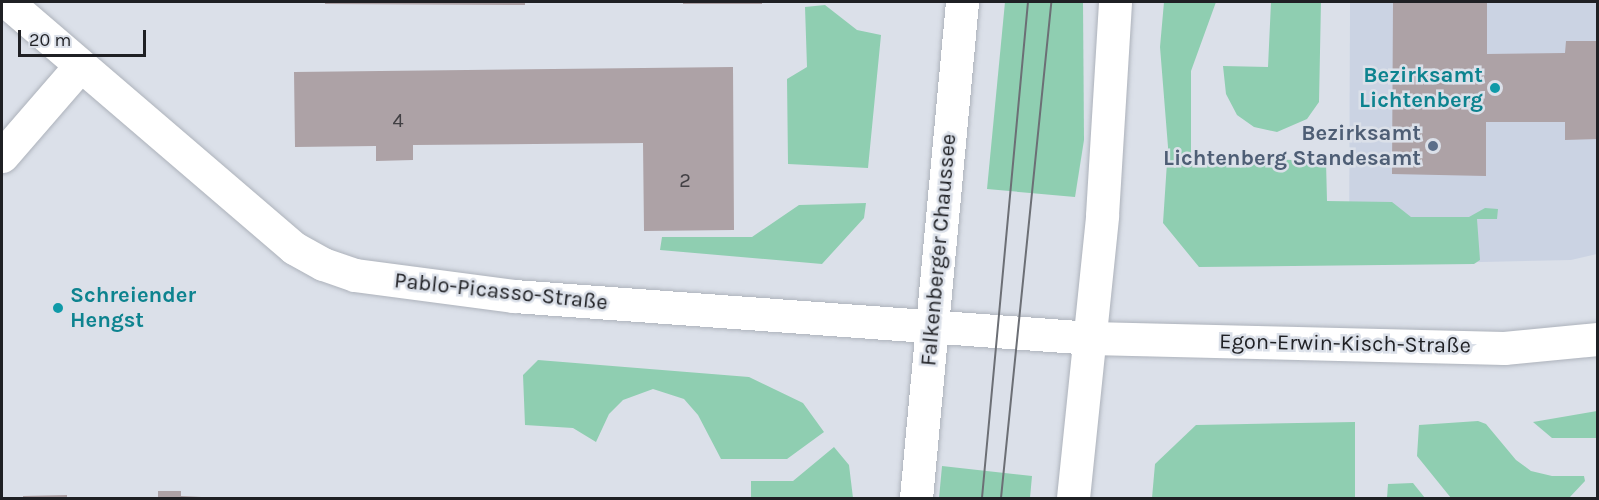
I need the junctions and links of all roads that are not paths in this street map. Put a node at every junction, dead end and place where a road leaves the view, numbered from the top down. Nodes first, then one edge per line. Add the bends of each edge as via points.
1 (7, 2) edge
2 (962, 2) edge
3 (1115, 2) edge
4 (80, 66) junction
5 (2, 156) edge
6 (931, 328) junction
7 (1091, 338) junction
8 (1598, 339) edge
9 (916, 498) edge
10 (1073, 498) edge

1 - 4 main road, Pablo-Picasso-Straße
2 - 6 main road, Falkenberger Chaussee
3 - 7 main road
4 - 5 main road
4 - 6 main road, Pablo-Picasso-Straße via 294,248 355,275 514,296
6 - 7 main road, Pablo-Picasso-Straße
6 - 9 main road, Falkenberger Chaussee
7 - 8 main road, Egon-Erwin-Kisch-Straße via 1504,348
7 - 10 main road

